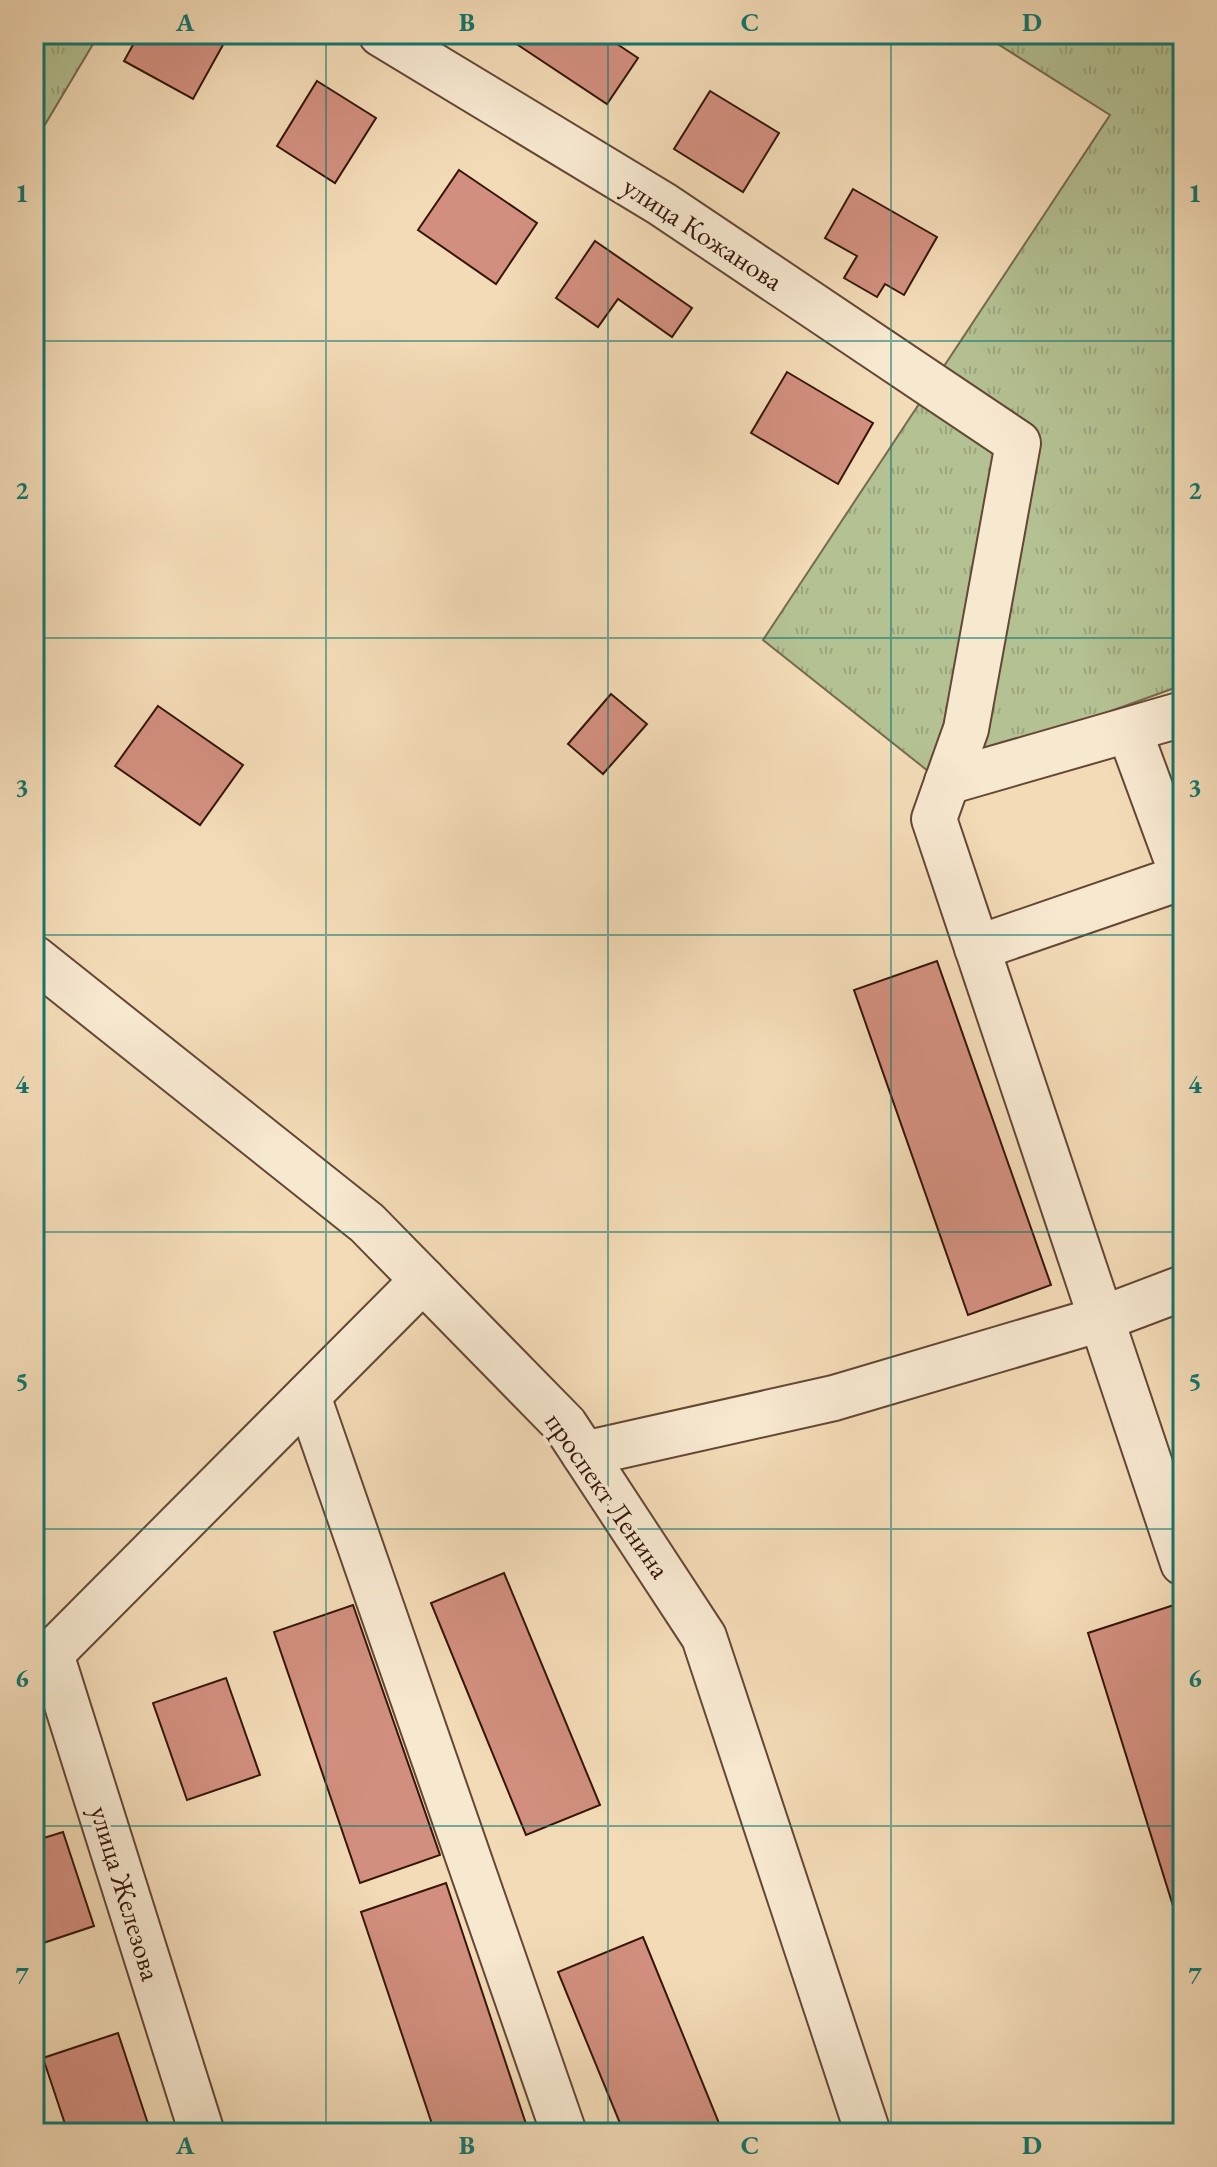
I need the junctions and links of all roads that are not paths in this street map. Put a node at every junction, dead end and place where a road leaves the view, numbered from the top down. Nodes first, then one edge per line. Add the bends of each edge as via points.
1 (381, 34) edge
2 (1183, 714) edge
3 (1129, 730) junction
4 (947, 782) junction
5 (977, 948) junction
6 (34, 958) edge
7 (423, 1280) junction
8 (1183, 1288) edge
9 (1101, 1319) junction
10 (308, 1396) junction
11 (584, 1454) junction
12 (1175, 1515) edge
13 (1183, 1563) edge
14 (42, 1662) edge
15 (202, 2133) edge
16 (564, 2133) edge
17 (868, 2133) edge

1 - 4 street, улица Кожанова via 662,204 1018,443 966,729
2 - 3 street
3 - 4 street
3 - 5 street via 1183,877
4 - 5 street via 934,819
5 - 9 street
6 - 7 street, проспект Ленина via 367,1223
7 - 10 street
7 - 11 street, проспект Ленина via 565,1425
8 - 9 street
9 - 11 street via 834,1398
9 - 12 street
10 - 14 street
10 - 16 street
11 - 17 street, проспект Ленина via 704,1637
12 - 13 street
14 - 15 street, улица Железова

